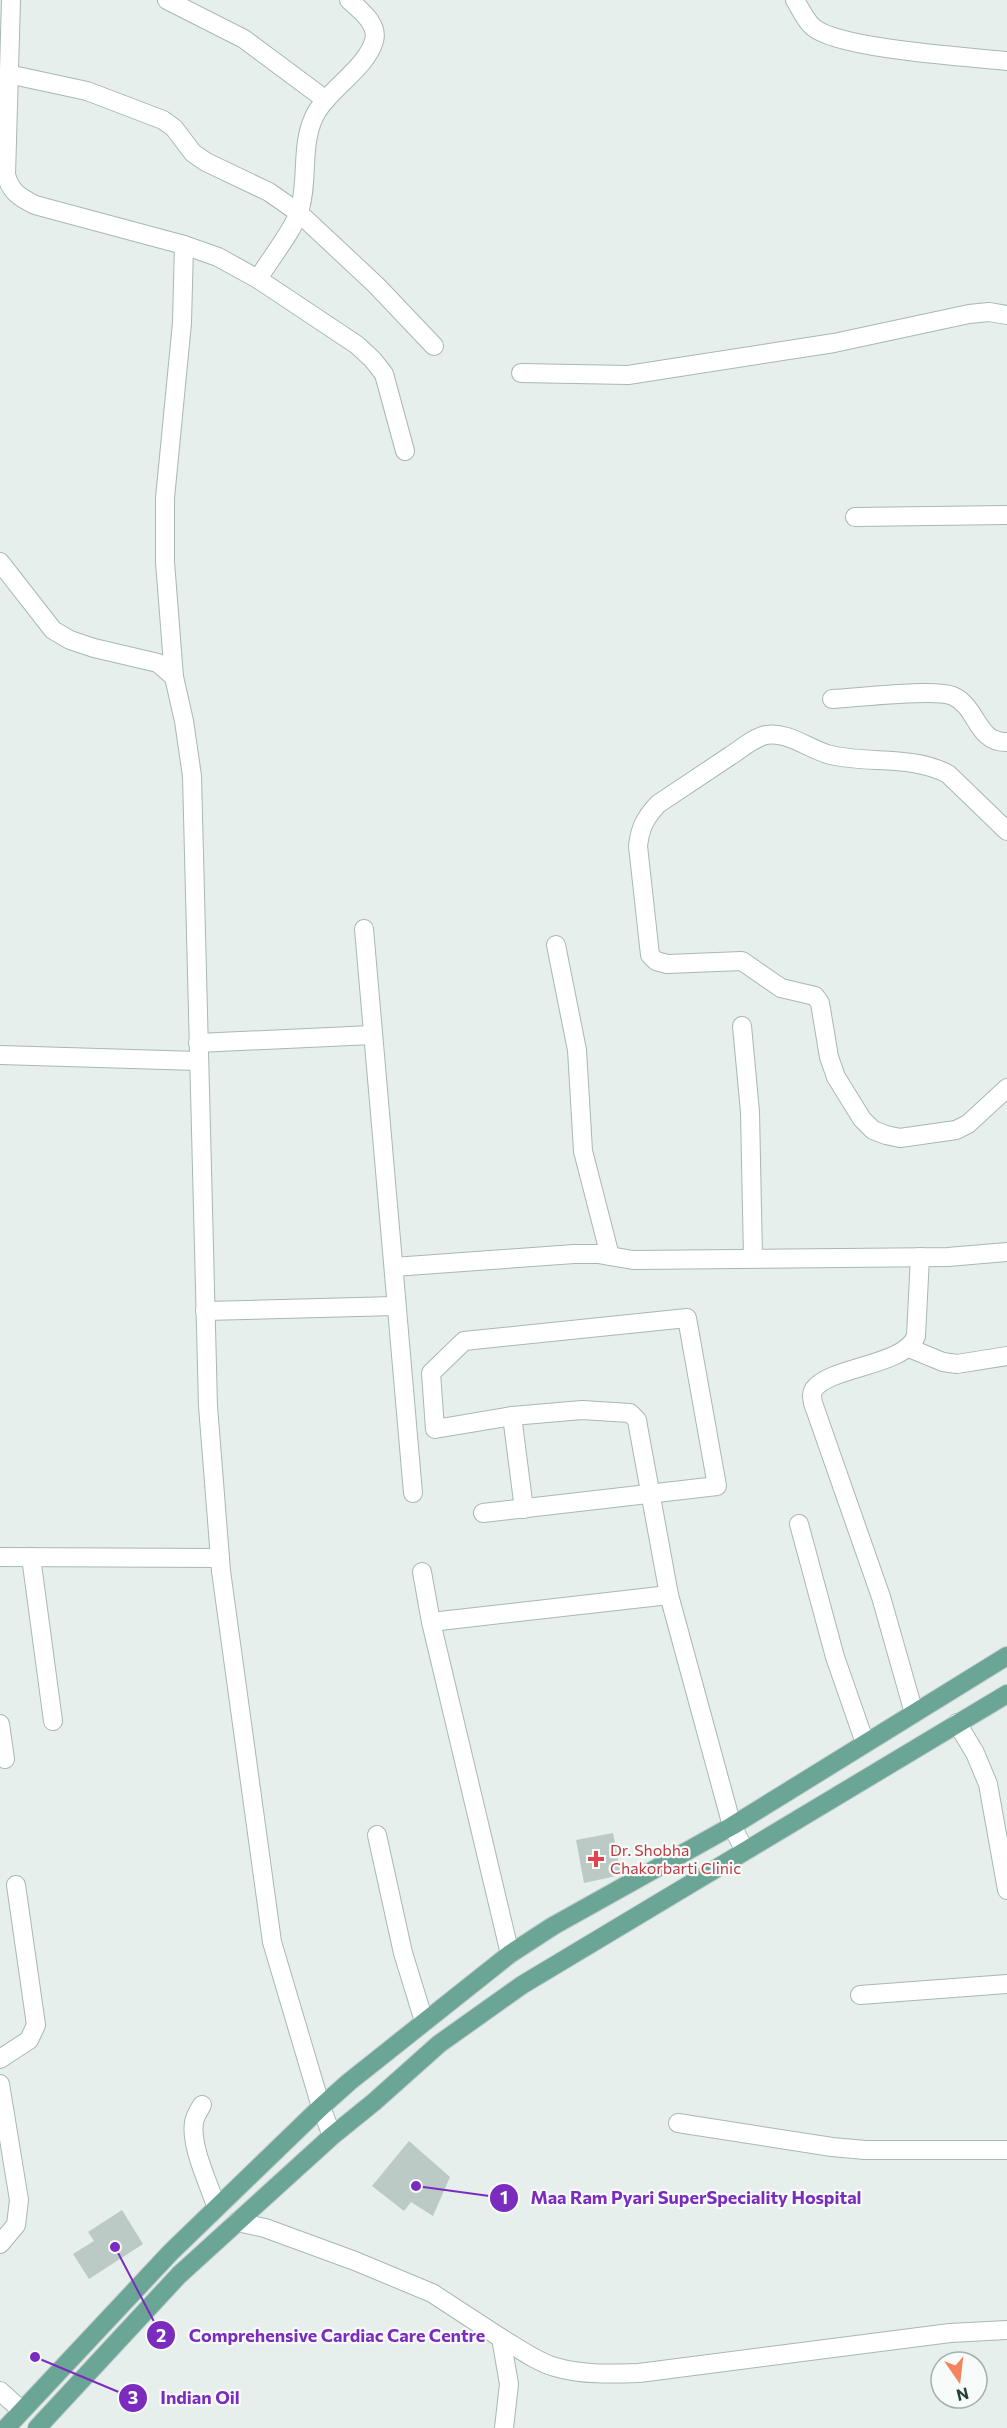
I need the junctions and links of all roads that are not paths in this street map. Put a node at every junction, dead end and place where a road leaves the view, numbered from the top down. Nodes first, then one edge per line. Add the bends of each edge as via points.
1 (11, 0) edge
2 (167, 0) edge
3 (349, 0) edge
4 (795, 0) edge
5 (5, 26) edge
6 (1007, 61) edge
7 (8, 74) junction
8 (326, 100) junction
9 (299, 213) junction
10 (184, 245) junction
11 (258, 279) junction
12 (1007, 315) edge
13 (434, 346) dead end
14 (521, 373) dead end
15 (405, 451) dead end
16 (1007, 515) edge
17 (855, 517) dead end
18 (0, 562) edge
19 (174, 677) junction
20 (832, 699) dead end
21 (1007, 742) edge
22 (1007, 831) edge
23 (364, 929) dead end
24 (556, 945) dead end
25 (742, 1026) dead end
26 (372, 1035) junction
27 (198, 1052) junction
28 (0, 1055) edge
29 (1007, 1088) edge
30 (1007, 1251) edge
31 (610, 1256) junction
32 (920, 1257) junction
33 (753, 1258) junction
34 (394, 1268) junction
35 (395, 1306) junction
36 (205, 1311) junction
37 (909, 1348) junction
38 (1007, 1356) edge
39 (512, 1416) junction
40 (412, 1493) dead end
41 (652, 1494) junction
42 (524, 1509) junction
43 (483, 1513) dead end
44 (799, 1524) dead end
45 (0, 1557) edge
46 (31, 1557) junction
47 (220, 1558) junction
48 (422, 1572) dead end
49 (669, 1595) junction
50 (431, 1622) junction
51 (1007, 1656) edge
52 (1007, 1694) edge
53 (914, 1713) junction
54 (53, 1721) dead end
55 (957, 1723) junction
56 (0, 1724) edge
57 (865, 1743) junction
58 (5, 1760) dead end
59 (732, 1826) junction
60 (377, 1835) dead end
61 (745, 1851) junction
62 (16, 1885) dead end
63 (1007, 1890) edge
64 (510, 1954) junction
65 (1007, 1984) edge
66 (860, 1995) dead end
67 (424, 2021) junction
68 (0, 2059) edge
69 (0, 2084) edge
70 (202, 2105) dead end
71 (321, 2107) junction
72 (678, 2123) dead end
73 (332, 2136) junction
74 (1007, 2150) edge
75 (216, 2206) junction
76 (237, 2222) junction
77 (0, 2244) edge
78 (1007, 2330) edge
79 (501, 2338) junction
80 (0, 2391) edge
81 (21, 2410) junction
82 (6, 2428) edge
83 (37, 2428) edge
84 (504, 2428) edge

1 - 5 street
2 - 8 street via 244,39
3 - 8 street via 367,16 374,41
4 - 6 street via 813,27 838,39
5 - 7 street
7 - 9 street via 87,91 163,120 206,162 269,192
7 - 10 street via 6,175 17,196
8 - 9 street via 309,129
9 - 11 street
9 - 13 street
10 - 11 street via 218,257
10 - 19 street via 182,323 165,498 165,562
11 - 15 street via 357,345 373,360 386,380
12 - 14 street via 969,314 834,343 628,375
16 - 17 street
18 - 19 street via 53,630 93,648 158,663
19 - 27 street via 192,777
20 - 21 street via 931,693 951,696 969,709 989,739
22 - 29 street via 948,774 936,768 841,757 775,734 747,744 658,804 640,830 638,846 650,955 667,964 742,961 781,988 815,996 820,1003 836,1077 873,1130 900,1137 956,1130
23 - 26 street
24 - 31 street via 577,1050 583,1151
25 - 33 street via 750,1112
26 - 27 street
26 - 34 street
27 - 28 street
27 - 36 street
30 - 32 street
31 - 33 street via 633,1260
31 - 34 street via 574,1254
32 - 33 street
32 - 37 street via 916,1336
34 - 35 street
35 - 36 street
35 - 40 street
36 - 47 street
37 - 38 street via 957,1364
37 - 53 street via 828,1380 812,1395 880,1597
39 - 41 street via 582,1410 630,1413 637,1420
39 - 41 street via 435,1429 431,1373 464,1341 687,1318 717,1486
39 - 42 street
41 - 42 street
41 - 49 street
42 - 43 street
44 - 57 street via 835,1657
45 - 46 street
46 - 47 street
46 - 54 street
47 - 71 street via 272,1942
48 - 50 street
49 - 50 street
49 - 59 street
50 - 64 street
51 - 53 main road
52 - 55 main road
53 - 57 main road
55 - 61 main road
55 - 63 street via 988,1784
56 - 58 street
57 - 59 main road
59 - 61 street
59 - 64 main road
60 - 67 street via 403,1953
61 - 73 main road via 522,1985 439,2044
62 - 68 street via 36,2025 29,2040
64 - 67 main road
65 - 66 street
67 - 71 main road
69 - 77 street via 19,2200 16,2224
70 - 75 street via 193,2132
71 - 73 street
71 - 75 main road
72 - 74 street via 865,2150
73 - 76 main road
75 - 81 main road
76 - 79 street via 277,2232 432,2293
76 - 83 main road via 179,2275
78 - 79 street via 950,2333 628,2373 553,2367
79 - 84 street via 509,2384
80 - 81 street
81 - 82 main road

